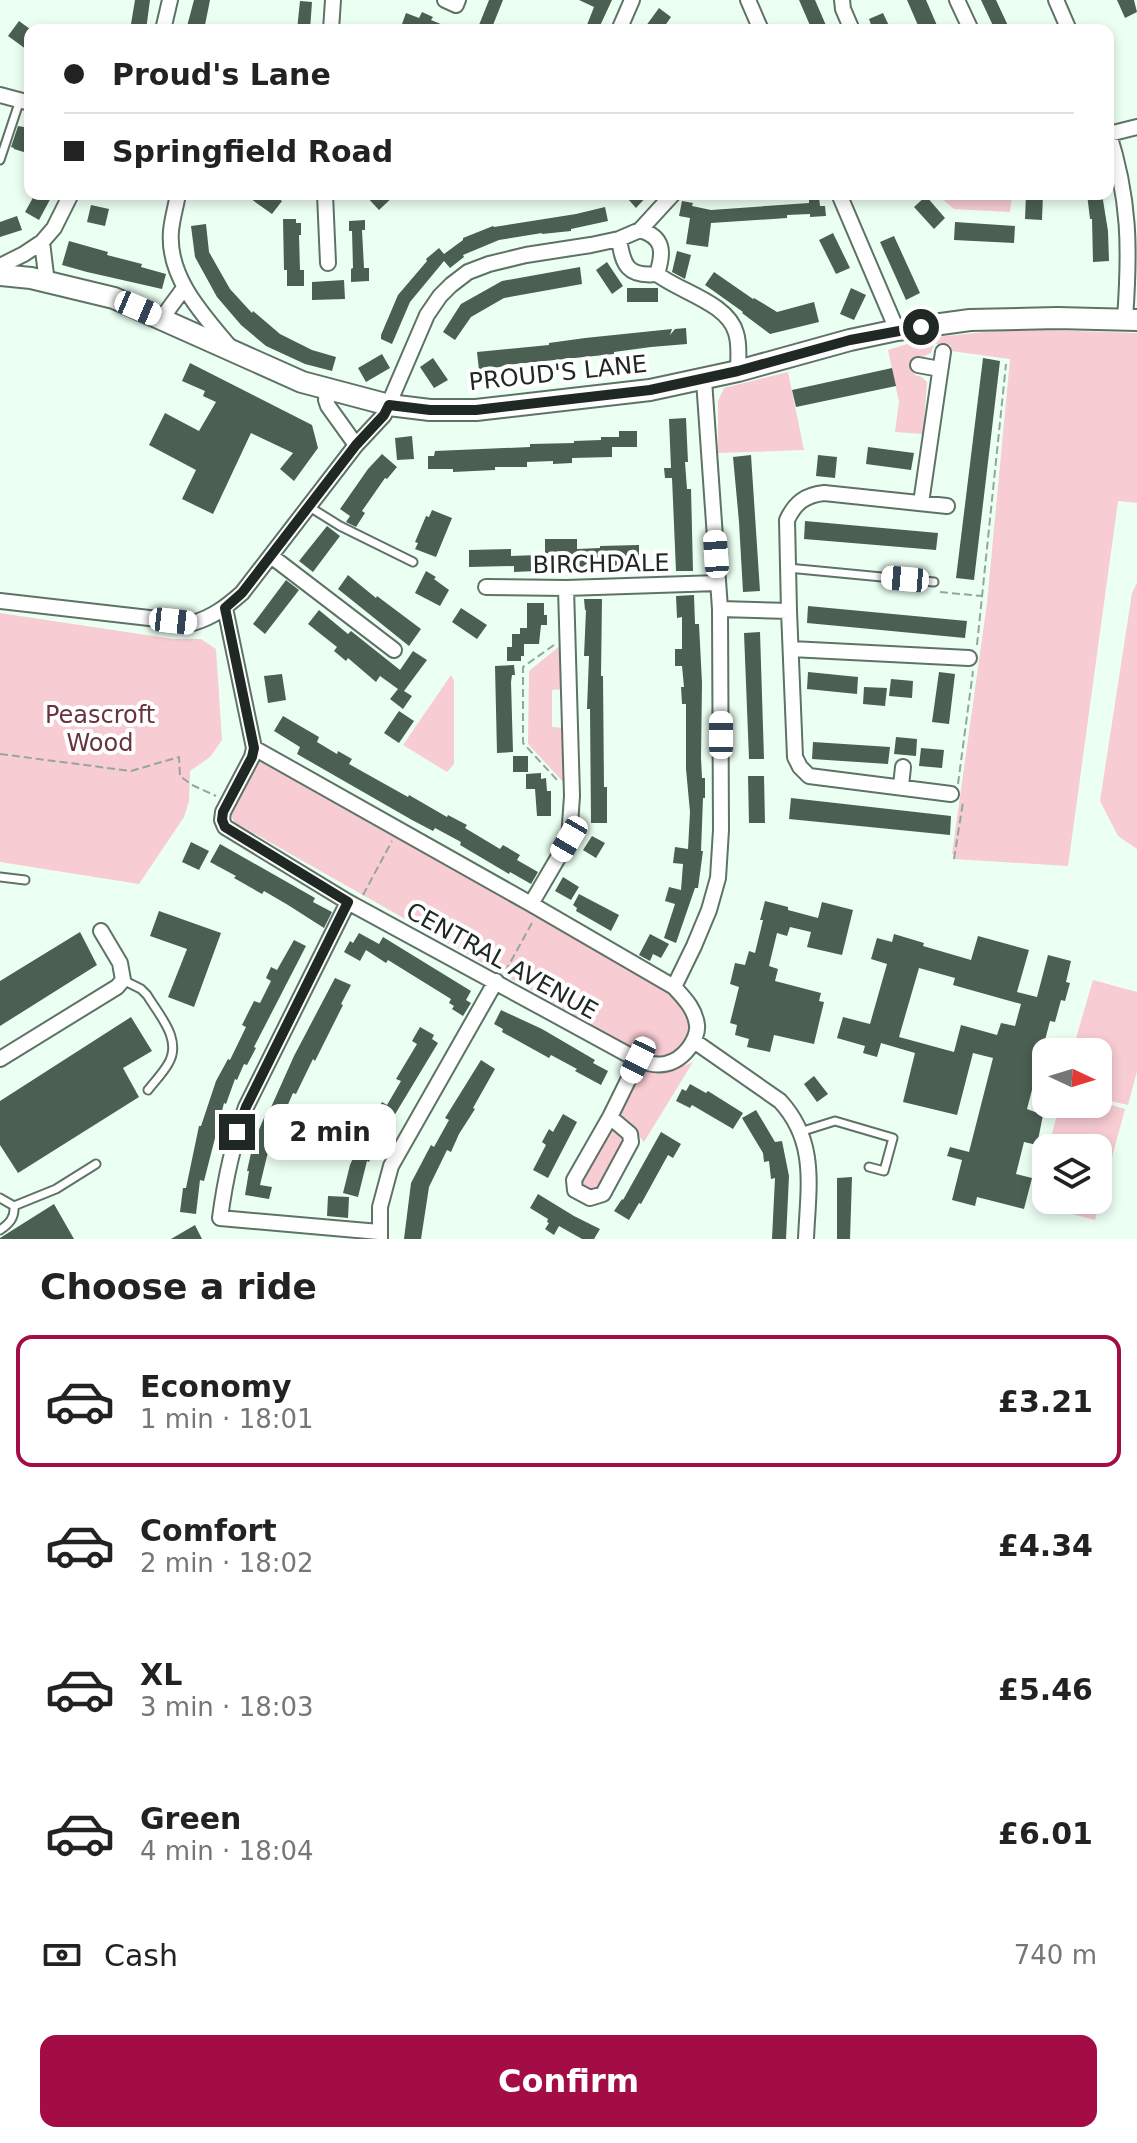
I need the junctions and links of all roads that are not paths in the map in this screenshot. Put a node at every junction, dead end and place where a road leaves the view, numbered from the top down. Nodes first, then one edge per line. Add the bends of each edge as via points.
1 (170, 0) edge
2 (333, 0) edge
3 (445, 0) edge
4 (458, 0) edge
5 (631, 0) edge
6 (748, 0) edge
7 (842, 0) edge
8 (957, 0) edge
9 (1056, 0) edge
10 (164, 24) edge
11 (331, 24) edge
12 (621, 24) edge
13 (758, 24) edge
14 (849, 24) edge
15 (968, 24) edge
16 (1066, 24) edge
17 (0, 95) edge
18 (24, 102) edge
19 (24, 104) edge
20 (1137, 127) edge
21 (1114, 131) edge
22 (1114, 154) edge
23 (0, 160) edge
24 (68, 200) edge
25 (177, 200) edge
26 (325, 200) edge
27 (668, 200) edge
28 (842, 200) edge
29 (640, 230) junction
30 (619, 239) junction
31 (42, 242) junction
32 (328, 263) dead end
33 (0, 266) edge
34 (657, 274) junction
35 (0, 275) edge
36 (47, 283) junction
37 (184, 288) junction
38 (162, 318) junction
39 (1131, 320) edge
40 (897, 330) junction
41 (235, 352) junction
42 (943, 352) dead end
43 (918, 365) dead end
44 (940, 369) junction
45 (738, 371) junction
46 (704, 380) junction
47 (327, 389) junction
48 (389, 405) junction
49 (356, 445) junction
50 (921, 503) junction
51 (308, 506) junction
52 (947, 506) dead end
53 (271, 556) junction
54 (413, 562) dead end
55 (788, 568) junction
56 (934, 582) road end
57 (718, 583) junction
58 (486, 587) dead end
59 (566, 588) junction
60 (0, 601) edge
61 (225, 608) junction
62 (720, 609) junction
63 (789, 611) junction
64 (791, 649) junction
65 (394, 650) dead end
66 (874, 653) junction
67 (971, 665) road end
68 (872, 669) dead end
69 (254, 748) junction
70 (903, 767) dead end
71 (901, 786) junction
72 (957, 795) road end
73 (0, 877) edge
74 (25, 880) dead end
75 (352, 904) junction
76 (536, 906) junction
77 (101, 931) dead end
78 (123, 980) junction
79 (497, 982) junction
80 (674, 987) junction
81 (694, 1041) junction
82 (0, 1059) edge
83 (638, 1060) junction
84 (148, 1090) dead end
85 (610, 1117) junction
86 (800, 1132) junction
87 (96, 1164) dead end
88 (869, 1167) dead end
89 (0, 1198) edge
90 (14, 1206) junction
91 (0, 1230) edge
92 (379, 1236) edge
93 (806, 1239) edge

1 - 10 street
2 - 11 street
3 - 4 street via 456,5
5 - 12 street
6 - 13 street
7 - 14 street
8 - 15 street
9 - 16 street
17 - 18 street
19 - 23 lane
20 - 21 street
22 - 39 street via 1126,206
24 - 31 street
25 - 37 street via 171,246
26 - 32 street
27 - 29 street
28 - 40 street
29 - 30 street
29 - 34 street via 660,244
30 - 34 street via 621,257 630,270
30 - 48 street via 526,255 468,272 427,315
31 - 33 street
31 - 36 street
34 - 45 street via 731,320
35 - 36 street, PROUD'S LANE
36 - 38 street, PROUD'S LANE via 114,298
37 - 38 street
37 - 41 street
38 - 41 street, PROUD'S LANE
39 - 40 street, PROUD'S LANE via 970,320
40 - 45 street, PROUD'S LANE
41 - 47 street, PROUD'S LANE
42 - 44 street
43 - 44 street
44 - 50 street
45 - 46 street, PROUD'S LANE
46 - 48 street, PROUD'S LANE via 476,410
46 - 57 street
47 - 48 street, PROUD'S LANE
47 - 49 street via 328,406
48 - 49 street
49 - 51 street
50 - 52 street
50 - 55 street via 812,494 787,520
51 - 53 street
51 - 54 lane
53 - 61 street
53 - 65 street
55 - 56 lane
55 - 63 street
57 - 59 street, BIRCHDALE
57 - 62 street
58 - 59 street, BIRCHDALE
59 - 76 street via 569,839
60 - 61 street via 193,623
61 - 69 street
62 - 63 street
62 - 80 street via 718,878
63 - 64 street
64 - 66 street
64 - 71 street via 795,757 800,767 809,776
66 - 67 street
66 - 68 street
69 - 75 street, CENTRAL AVENUE via 223,812 225,827
69 - 76 street
70 - 71 street
71 - 72 street
73 - 74 lane
75 - 79 street, CENTRAL AVENUE
75 - 92 street via 246,1107 220,1218
76 - 80 street
77 - 78 street via 120,963
78 - 82 street
78 - 84 lane via 147,995 172,1036 170,1062
79 - 83 street, CENTRAL AVENUE
79 - 92 street via 391,1166
80 - 81 street via 695,1016
81 - 83 street, CENTRAL AVENUE via 678,1061 652,1065
81 - 86 street via 780,1101
83 - 85 street
85 - 85 street via 574,1180 575,1190 590,1198 603,1194 631,1142 630,1134
86 - 88 lane via 835,1121 893,1138 884,1171
86 - 93 street via 809,1163
87 - 90 lane via 56,1189
89 - 90 lane
90 - 91 lane via 12,1220

